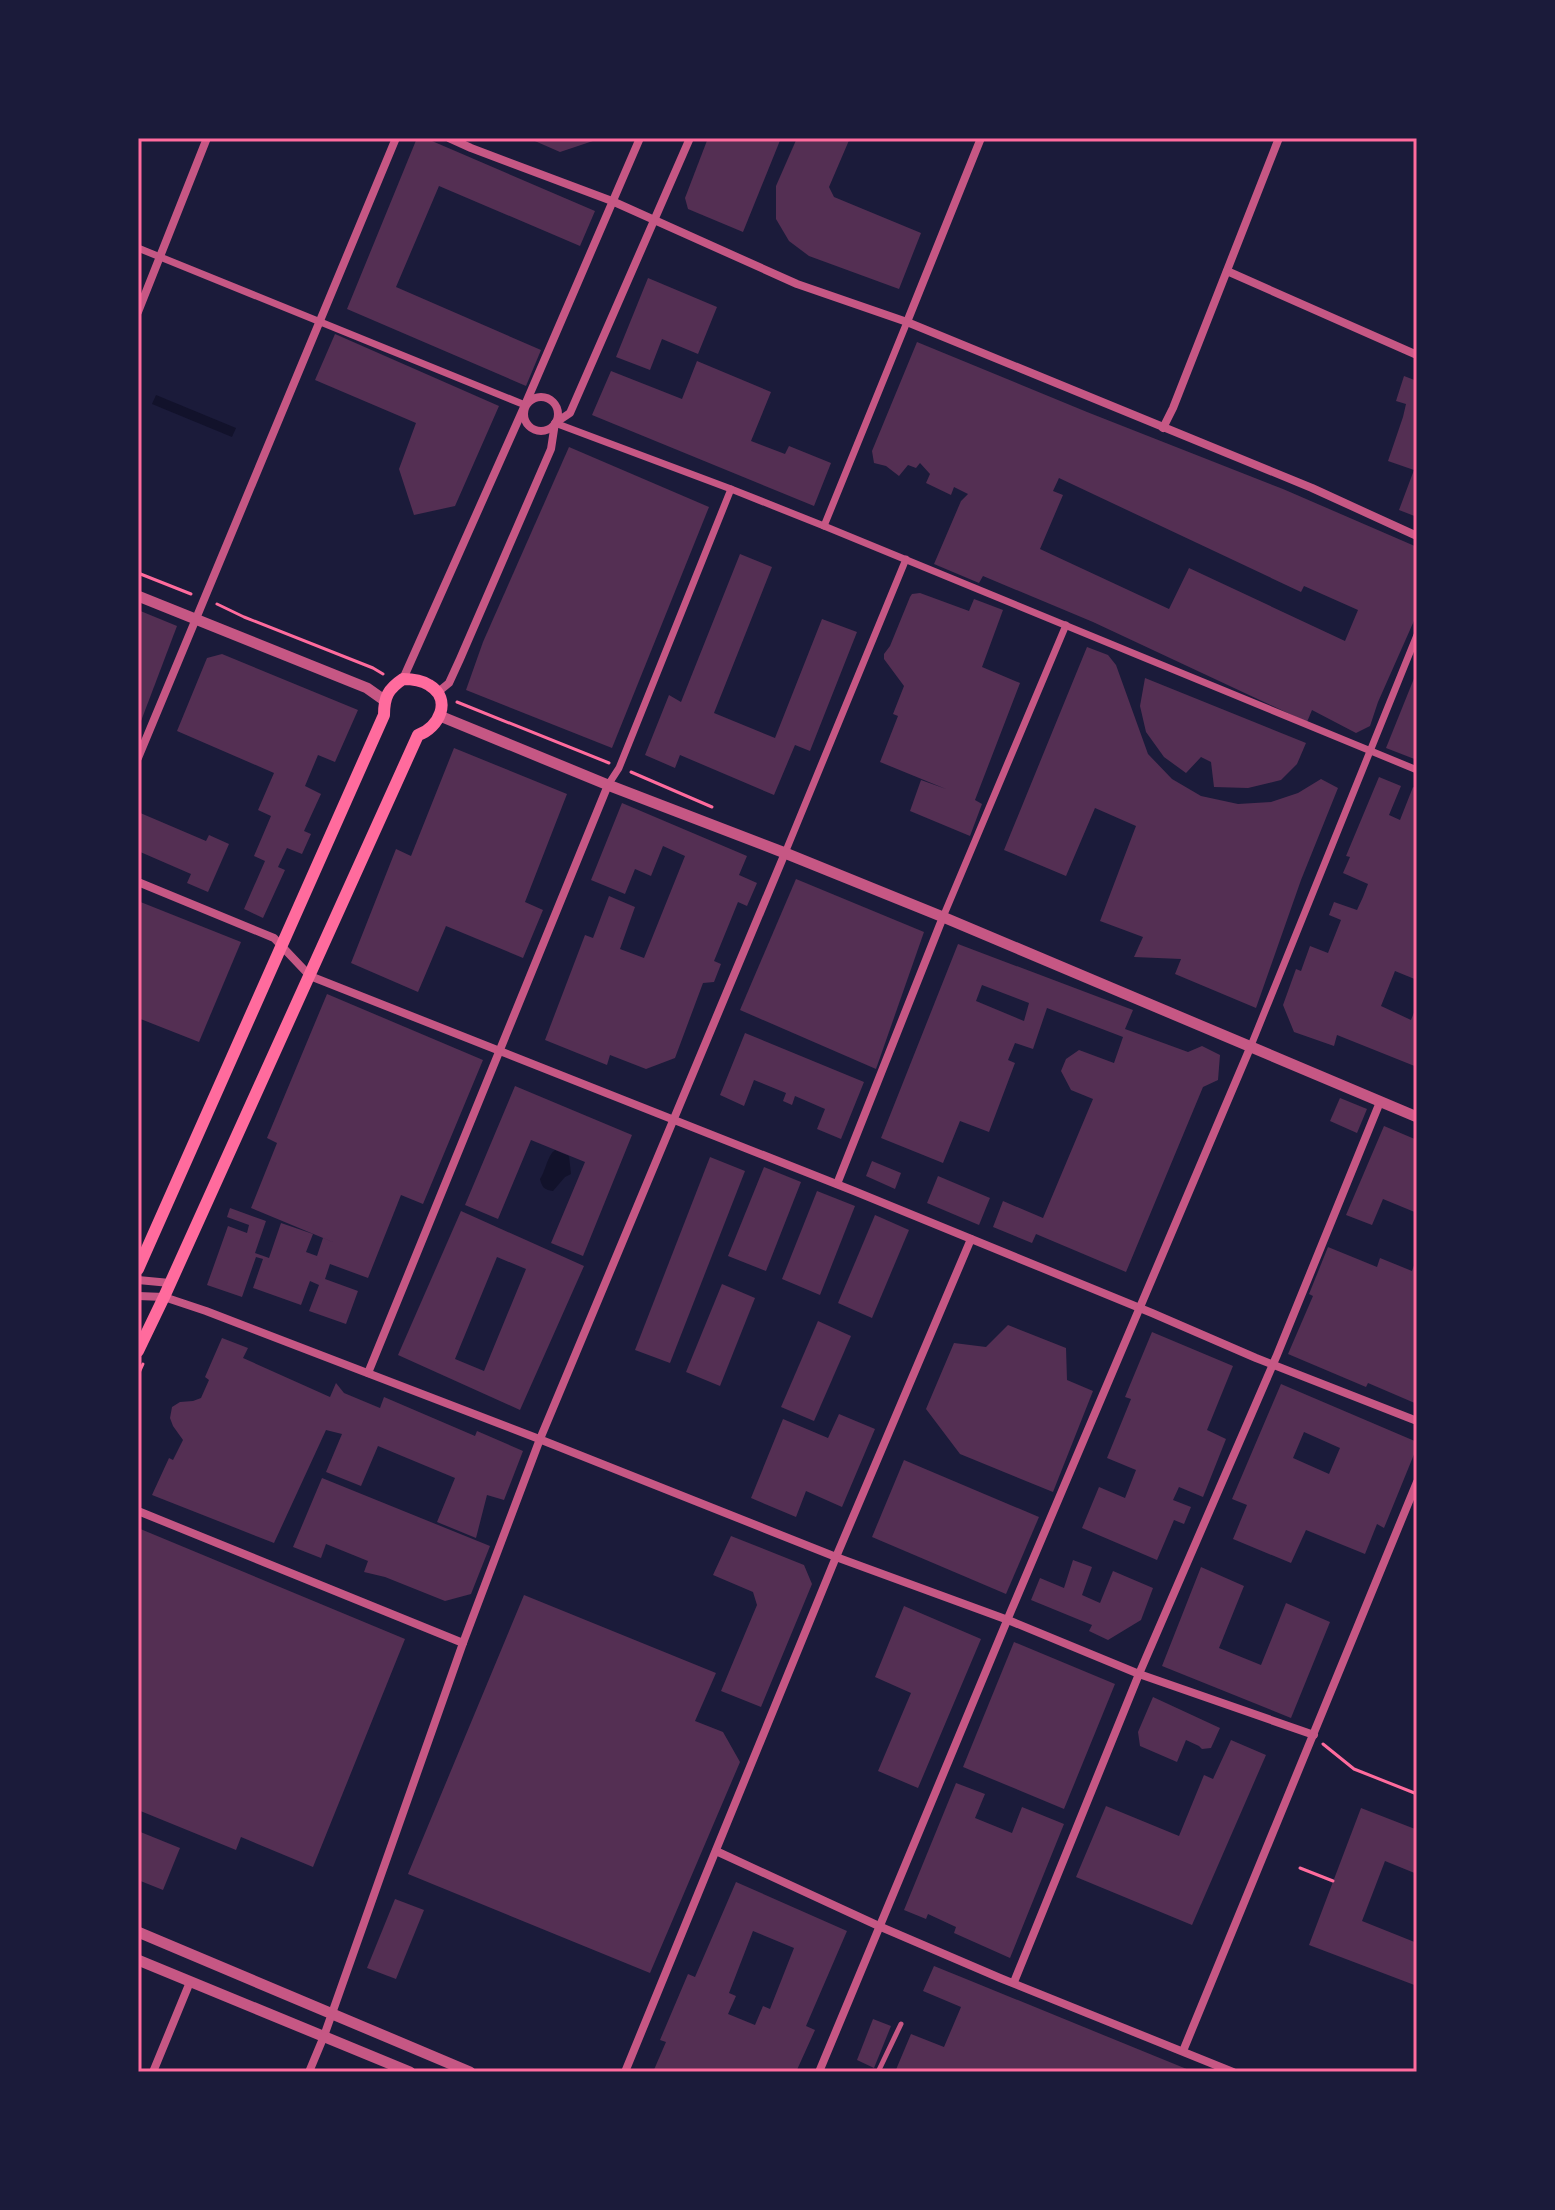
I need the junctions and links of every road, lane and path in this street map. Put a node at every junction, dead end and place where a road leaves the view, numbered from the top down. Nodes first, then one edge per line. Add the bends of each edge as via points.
1 (207, 138) edge
2 (396, 138) edge
3 (449, 138) edge
4 (475, 138) edge
5 (640, 138) edge
6 (690, 138) edge
7 (981, 138) edge
8 (1279, 138) edge
9 (471, 148) junction
10 (612, 201) junction
11 (655, 220) junction
12 (138, 248) edge
13 (161, 257) junction
14 (1227, 271) junction
15 (138, 312) edge
16 (319, 321) junction
17 (907, 322) junction
18 (1417, 355) edge
19 (525, 405) junction
20 (555, 423) junction
21 (1163, 428) junction
22 (731, 489) junction
23 (824, 526) junction
24 (1417, 536) edge
25 (906, 559) junction
26 (138, 573) edge
27 (138, 596) edge
28 (205, 600) junction
29 (197, 619) junction
30 (1066, 625) junction
31 (1417, 635) edge
32 (400, 681) junction
33 (438, 692) junction
34 (384, 700) junction
35 (440, 716) junction
36 (1371, 753) junction
37 (138, 758) edge
38 (1417, 770) edge
39 (608, 785) junction
40 (785, 853) junction
41 (138, 882) edge
42 (943, 917) junction
43 (281, 945) junction
44 (310, 976) junction
45 (1250, 1048) junction
46 (501, 1051) junction
47 (1380, 1102) junction
48 (1417, 1117) edge
49 (672, 1120) junction
50 (837, 1184) junction
51 (971, 1239) junction
52 (138, 1269) edge
53 (138, 1280) edge
54 (170, 1283) junction
55 (138, 1296) edge
56 (164, 1297) junction
57 (1140, 1308) junction
58 (138, 1351) edge
59 (1272, 1365) junction
60 (368, 1373) junction
61 (1417, 1421) edge
62 (540, 1439) junction
63 (1417, 1482) edge
64 (138, 1511) edge
65 (836, 1557) junction
66 (1008, 1620) junction
67 (463, 1643) junction
68 (1139, 1674) junction
69 (1314, 1735) junction
70 (1417, 1794) edge
71 (716, 1851) junction
72 (1300, 1868) dead end
73 (1333, 1881) dead end
74 (881, 1927) junction
75 (138, 1932) edge
76 (138, 1960) edge
77 (190, 1982) junction
78 (1014, 1982) junction
79 (330, 2014) junction
80 (901, 2024) dead end
81 (324, 2036) junction
82 (1183, 2051) junction
83 (153, 2072) edge
84 (309, 2072) edge
85 (410, 2072) edge
86 (470, 2072) edge
87 (625, 2072) edge
88 (819, 2072) edge
89 (878, 2072) edge
90 (1233, 2072) edge

1 - 13 street
2 - 16 street
3 - 9 street
4 - 9 lane
5 - 10 street
6 - 11 street
7 - 17 street
8 - 14 street
9 - 10 street
10 - 11 street
10 - 19 street
11 - 17 street via 797,284
11 - 20 street via 570,413
12 - 13 street
13 - 15 street
13 - 16 street
14 - 18 street
14 - 21 street
16 - 19 street
16 - 28 street
17 - 21 street
17 - 23 street
19 - 20 street via 547,399 557,412
19 - 20 street via 525,421 532,429 547,430
19 - 32 street
20 - 22 street
20 - 33 street via 551,449 460,659 449,683
21 - 24 street
22 - 23 street
22 - 39 street
23 - 25 street
25 - 30 street
25 - 40 street
26 - 28 path
27 - 29 street
28 - 29 street
28 - 32 path
29 - 34 street via 367,688
29 - 37 street
30 - 36 street
30 - 42 street
31 - 36 street
32 - 33 main road via 416,680
32 - 34 main road
33 - 35 main road
34 - 43 main road via 384,715
35 - 39 street
35 - 44 main road via 418,735
36 - 38 street
36 - 45 street
39 - 40 street
39 - 46 street
40 - 42 street
40 - 49 street
41 - 43 street
42 - 45 street
42 - 50 street
43 - 44 street
43 - 52 main road
44 - 46 street
44 - 54 main road
45 - 47 street
45 - 57 street
46 - 49 street
46 - 60 street
47 - 48 street
47 - 59 street
49 - 50 street
49 - 62 street
50 - 51 street
51 - 57 street
51 - 65 street
53 - 54 street
54 - 56 main road
55 - 56 street
56 - 58 main road
56 - 60 street
57 - 59 street
57 - 66 street
59 - 61 street
59 - 68 street
60 - 62 street
62 - 65 street
62 - 67 street
63 - 69 street
64 - 67 street
65 - 66 street
65 - 71 street
66 - 68 street
66 - 74 street
67 - 79 street
68 - 69 street
68 - 78 street
69 - 70 path via 1354,1769
69 - 82 street
71 - 74 street
71 - 87 street
72 - 73 path
74 - 78 street
74 - 88 street
75 - 79 street
76 - 77 street
77 - 81 street
77 - 83 street
78 - 82 street
79 - 81 street
79 - 86 street
80 - 89 lane
81 - 84 street
81 - 85 street
82 - 90 street

